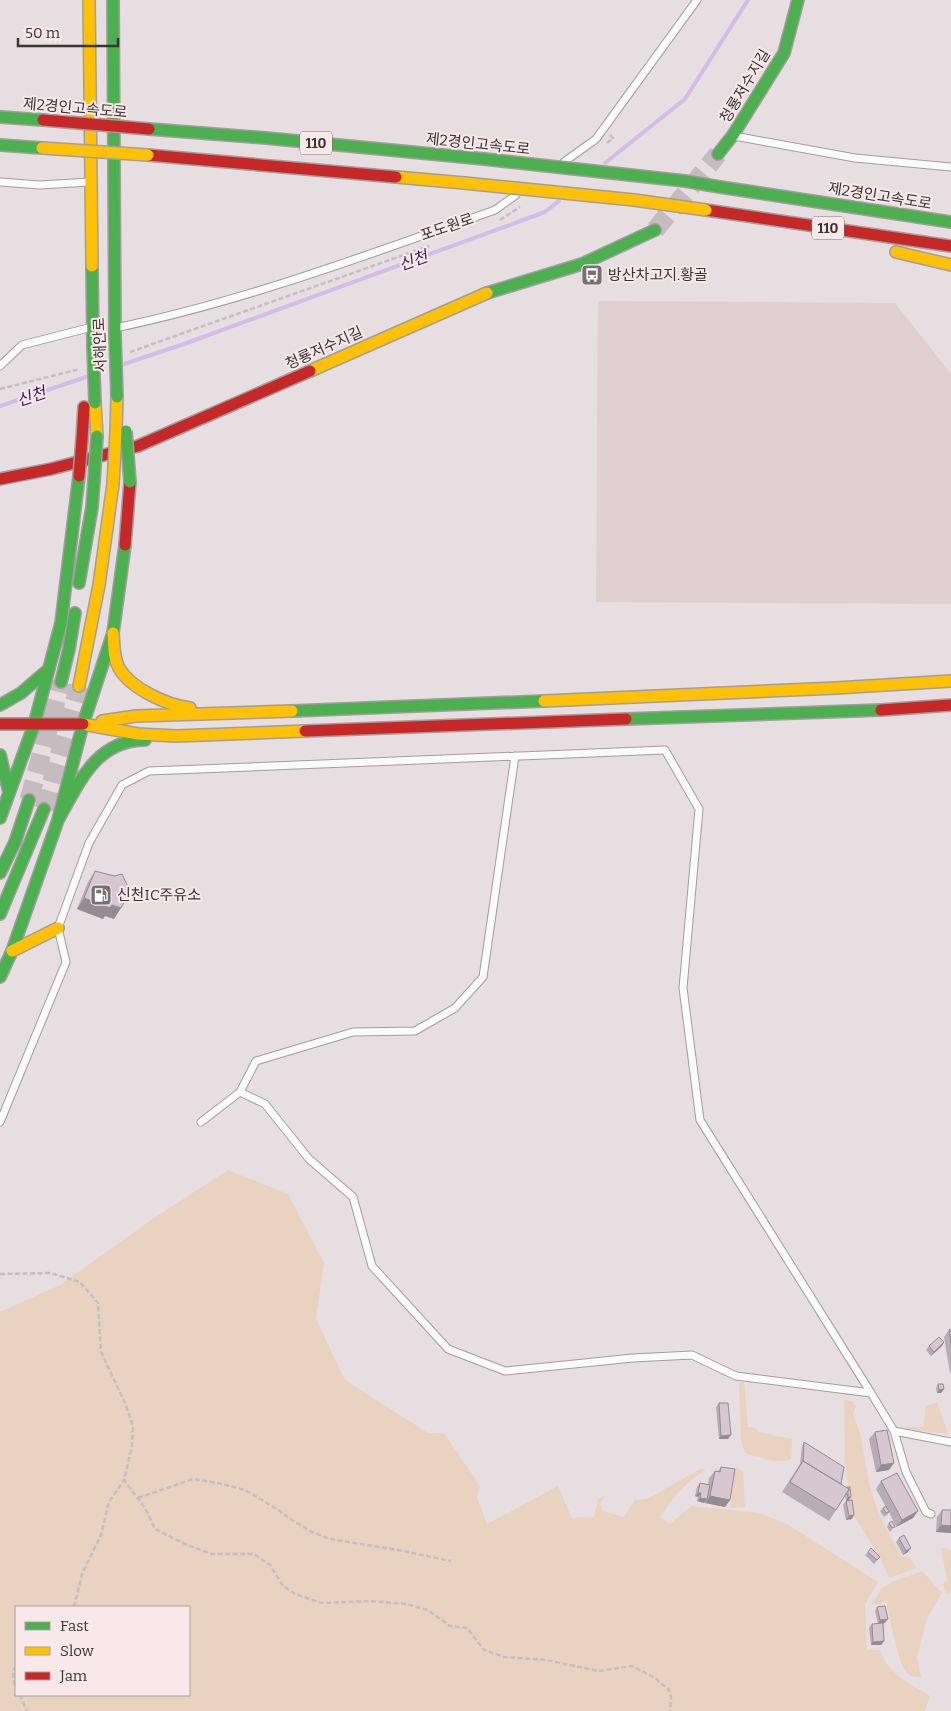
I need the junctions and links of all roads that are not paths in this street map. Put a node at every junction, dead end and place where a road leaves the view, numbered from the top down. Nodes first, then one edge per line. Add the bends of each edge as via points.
1 (89, 0) edge
2 (112, 0) edge
3 (697, 0) edge
4 (798, 0) edge
5 (0, 117) edge
6 (733, 136) junction
7 (0, 145) edge
8 (718, 154) tunnel mouth
9 (951, 167) edge
10 (550, 172) dead end
11 (0, 182) edge
12 (91, 182) junction
13 (534, 183) dead end
14 (761, 218) junction
15 (951, 222) edge
16 (655, 230) tunnel mouth
17 (867, 245) dead end
18 (951, 246) edge
19 (885, 250) dead end
20 (951, 265) edge
21 (92, 327) junction
22 (115, 332) junction
23 (93, 350) junction
24 (0, 366) edge
25 (121, 431) junction
26 (0, 479) edge
27 (113, 633) junction
28 (49, 669) junction
29 (951, 681) edge
30 (62, 682) tunnel mouth
31 (79, 686) tunnel mouth
32 (0, 705) edge
33 (951, 705) edge
34 (254, 713) junction
35 (0, 724) edge
36 (34, 724) junction
37 (83, 724) junction
38 (176, 736) junction
39 (0, 755) edge
40 (515, 756) junction
41 (9, 792) junction
42 (29, 800) tunnel mouth
43 (44, 809) tunnel mouth
44 (0, 818) edge
45 (58, 820) junction
46 (0, 873) edge
47 (0, 914) edge
48 (58, 928) junction
49 (12, 951) junction
50 (0, 978) edge
51 (240, 1092) junction
52 (0, 1122) edge
53 (201, 1122) dead end
54 (871, 1393) junction
55 (894, 1431) junction
56 (951, 1442) edge
57 (931, 1514) dead end

1 - 12 main road, 서해안로
2 - 22 main road, 서해안로
3 - 10 lane via 596,139
4 - 6 main road, 청룡저수지길 via 784,53
5 - 15 main road, 제2경인고속도로 / 110, bridge via 266,138 685,181
6 - 8 main road, 청룡저수지길
6 - 9 lane via 855,158
7 - 14 main road, 110, bridge via 464,183 634,200
11 - 12 lane via 40,185
12 - 21 main road, 서해안로
13 - 22 lane, 포도원로 via 495,210 457,224 278,286
14 - 17 main road
14 - 18 main road, 110
16 - 26 main road, 청룡저수지길 via 582,264 486,294 138,446
19 - 20 main road
21 - 23 main road, 서해안로
21 - 24 lane via 22,345
22 - 25 main road, 서해안로, bridge
23 - 28 main road, bridge via 61,623
23 - 30 main road, 서해안로, bridge via 97,436 92,507
25 - 27 main road, bridge via 130,482
25 - 31 main road, bridge via 102,572
27 - 34 main road via 114,654 119,668 132,684 175,706
27 - 37 main road
28 - 32 main road via 21,693
28 - 36 main road
29 - 34 main road
33 - 38 main road
34 - 37 main road via 136,716
35 - 36 main road
36 - 37 main road
36 - 41 main road
37 - 38 main road via 138,734
37 - 45 main road
38 - 45 main road via 123,742 105,752 85,772
39 - 41 main road
40 - 48 lane via 149,771 122,785 89,843
40 - 51 lane via 483,977 454,1008 415,1031 352,1032 256,1061
40 - 54 lane via 665,750 699,809 683,988 700,1120
41 - 44 main road
42 - 46 main road
43 - 47 main road
45 - 49 main road
48 - 49 main road
48 - 52 lane via 66,962
49 - 50 main road
51 - 53 lane
51 - 54 lane via 265,1104 309,1160 353,1197 372,1266 448,1349 505,1370 692,1355 736,1376
54 - 55 lane
55 - 56 lane
55 - 57 lane via 906,1472 926,1512

